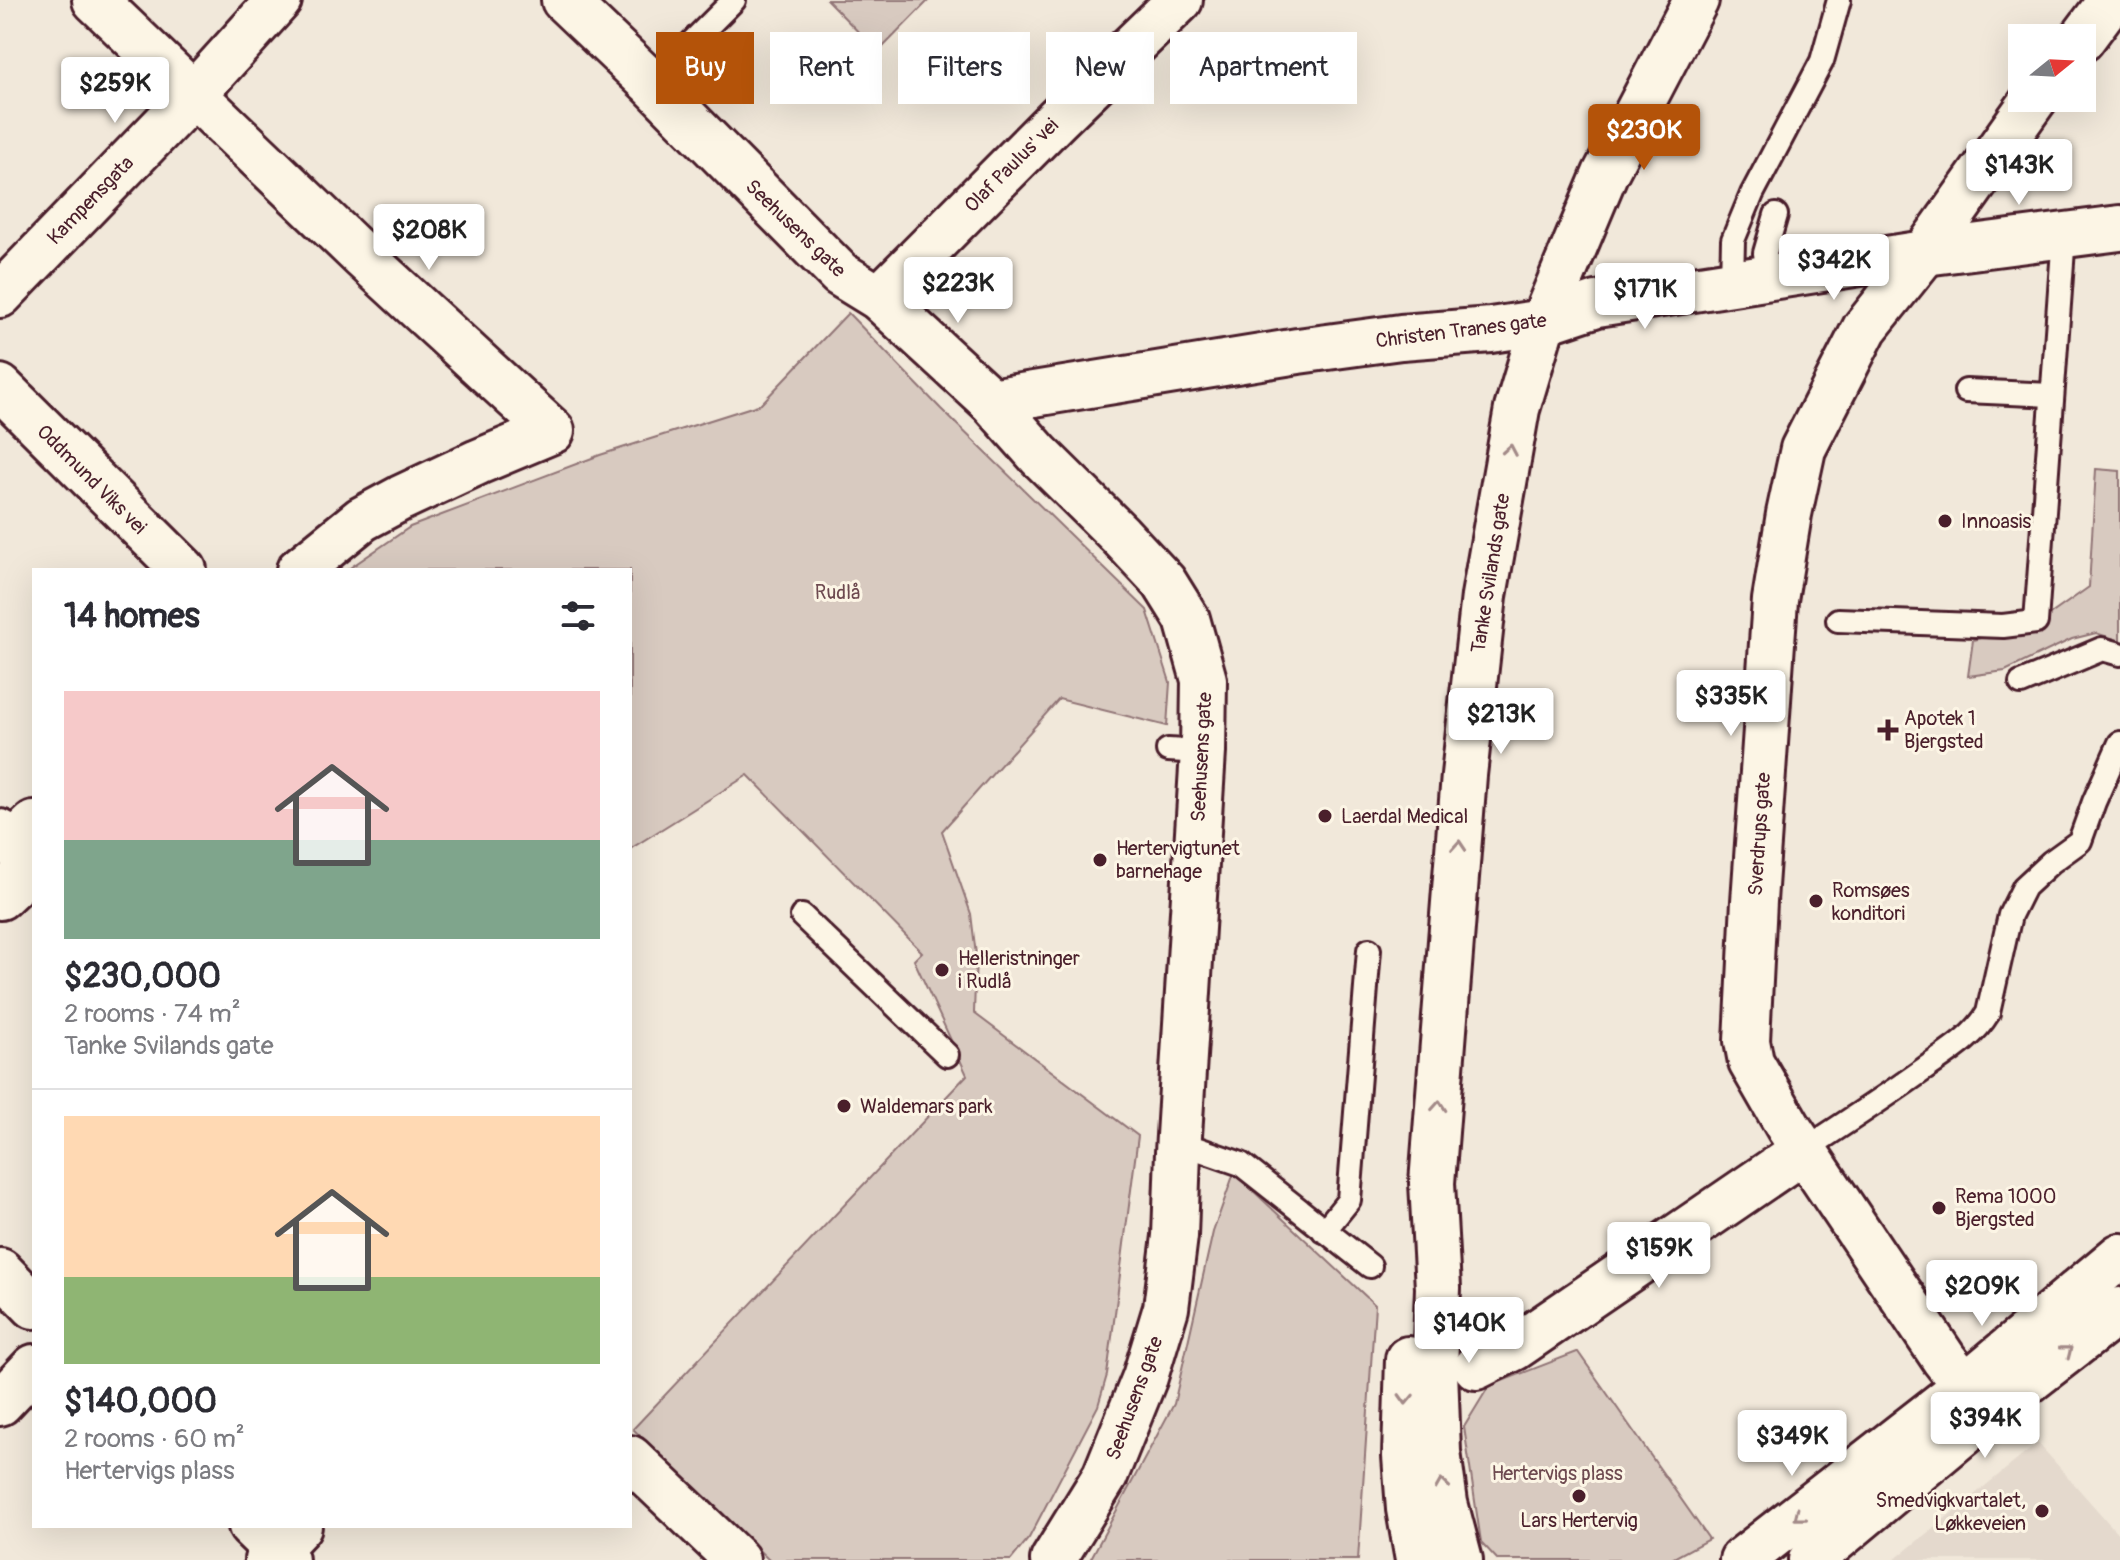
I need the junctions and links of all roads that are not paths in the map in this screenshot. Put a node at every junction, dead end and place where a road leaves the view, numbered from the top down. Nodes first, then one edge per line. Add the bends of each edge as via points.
1 (95, 0) edge
2 (279, 0) edge
3 (564, 0) edge
4 (734, 0) edge
5 (1180, 0) edge
6 (1696, 0) edge
7 (1839, 0) edge
8 (2111, 0) edge
9 (2093, 24) edge
10 (651, 83) junction
11 (194, 94) junction
12 (2023, 112) edge
13 (1776, 215) dead end
14 (2120, 228) edge
15 (2064, 235) junction
16 (1925, 253) junction
17 (1750, 280) junction
18 (0, 295) edge
19 (879, 298) junction
20 (1543, 322) junction
21 (0, 387) edge
22 (1966, 391) dead end
23 (2052, 395) junction
24 (991, 401) junction
25 (182, 568) edge
26 (301, 568) edge
27 (1838, 620) dead end
28 (2120, 654) edge
29 (2021, 683) dead end
30 (2120, 743) edge
31 (23, 847) edge
32 (0, 897) edge
33 (802, 916) dead end
34 (1369, 950) dead end
35 (947, 1055) dead end
36 (1804, 1150) junction
37 (1178, 1152) junction
38 (1432, 1183) junction
39 (1324, 1231) junction
40 (2120, 1256) edge
41 (1370, 1266) dead end
42 (0, 1271) edge
43 (32, 1304) edge
44 (2120, 1310) edge
45 (1476, 1367) dead end
46 (32, 1369) edge
47 (1965, 1386) junction
48 (0, 1403) edge
49 (632, 1460) edge
50 (737, 1560) edge
51 (1053, 1560) edge
52 (1418, 1560) edge
53 (1460, 1560) edge
54 (1742, 1560) edge
55 (1811, 1560) edge

1 - 11 street
2 - 11 street, Kampensgata
3 - 10 street, Seehusens gate
4 - 10 lane
5 - 19 street, Olaf Paulus' vei
6 - 20 street, Tanke Svilands gate via 1605,174
7 - 17 lane via 1822,61 1733,240
8 - 9 street
10 - 19 street, Seehusens gate via 840,274
11 - 18 street, Kampensgata
11 - 26 street via 552,431 362,519
12 - 16 street, Sverdrups gate
13 - 17 lane
14 - 15 street, Christen Tranes gate
15 - 16 street, Christen Tranes gate
15 - 23 lane
16 - 17 street, Christen Tranes gate
16 - 36 street, Sverdrups gate via 1865,328 1803,449 1775,600 1747,1041 1751,1062
17 - 20 street, Christen Tranes gate via 1597,304
19 - 24 street, Seehusens gate
20 - 24 street, Christen Tranes gate via 1298,351
38 -> 20 street, Tanke Svilands gate via 1464,775 1484,596 1517,409
21 - 25 street, Oddmund Viks vei
22 - 23 lane
23 - 27 lane via 2036,622 2003,626
24 - 37 street, Seehusens gate via 1164,582 1187,619 1204,680 1185,751
28 - 29 lane via 2102,649
30 - 36 lane via 2080,841 2024,887 2010,915 1981,1024 1890,1094
31 - 32 street
33 - 35 lane
34 - 39 lane via 1349,1200
36 - 45 street via 1514,1348
36 - 47 street, Sverdrups gate
37 - 39 lane via 1198,1149 1241,1164
37 - 51 street, Seehusens gate via 1166,1308 1145,1377 1105,1476
38 -> 52 street, Tanke Svilands gate via 1410,1285 1405,1456
53 -> 38 street, Tanke Svilands gate via 1438,1452
39 - 41 lane
40 - 47 street
42 - 43 street
55 -> 44 street
46 - 48 street
47 -> 54 street
49 - 50 street

